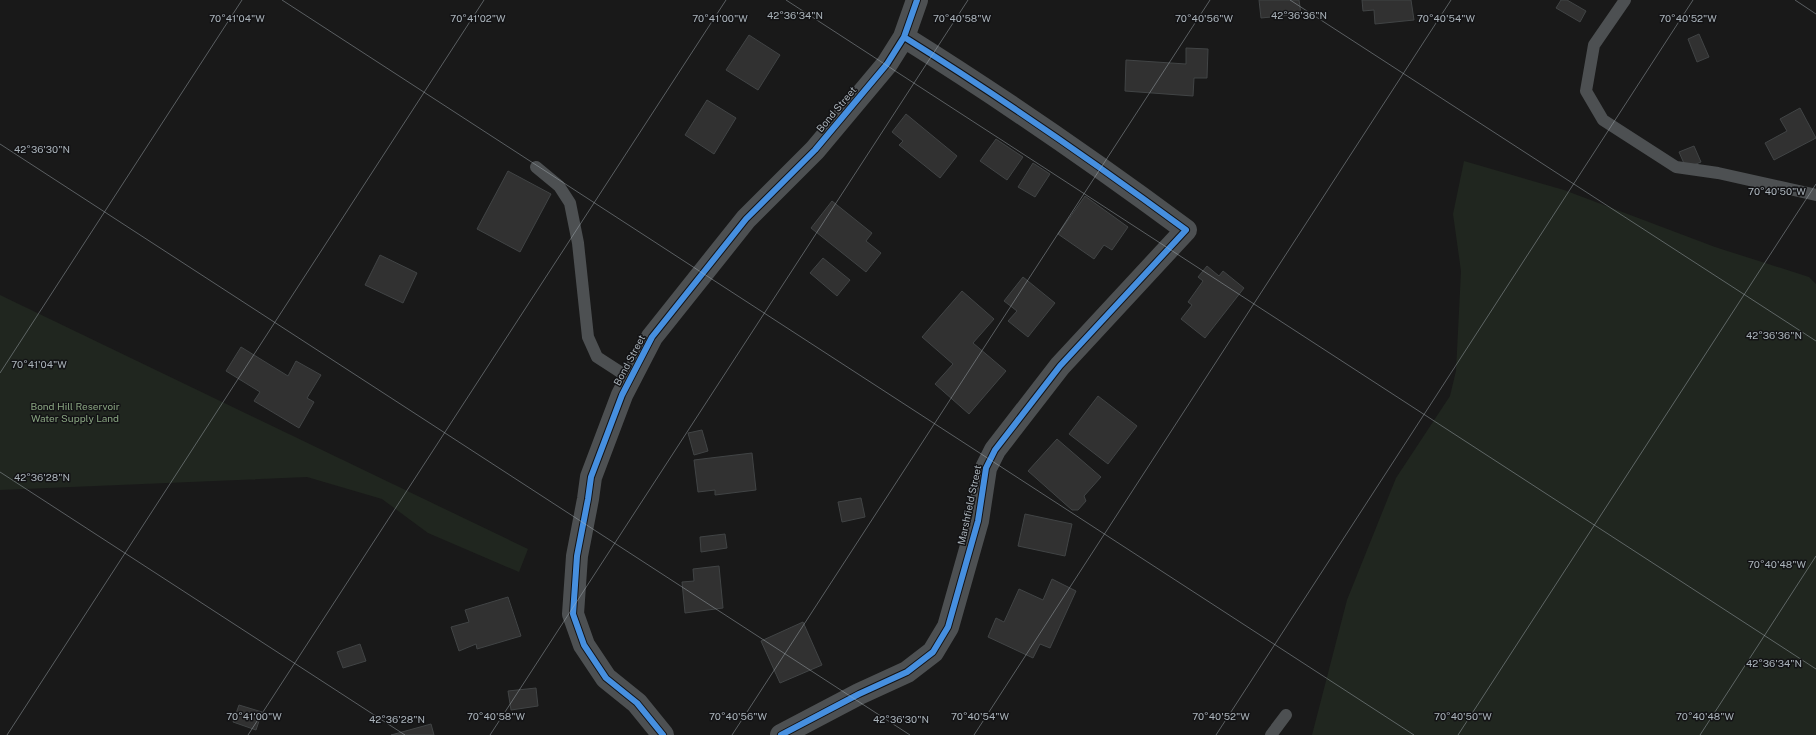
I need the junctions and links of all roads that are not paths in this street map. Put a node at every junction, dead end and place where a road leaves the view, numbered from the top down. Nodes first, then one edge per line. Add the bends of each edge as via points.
1 (917, 0) edge
2 (1625, 0) edge
3 (904, 36) junction
4 (536, 167) dead end
5 (1816, 195) edge
6 (631, 378) junction
7 (1286, 715) dead end
8 (663, 735) edge
9 (781, 735) edge
10 (1271, 735) edge

1 - 3 street, Bond Street
2 - 5 lane via 1594,45 1587,83 1586,91 1603,120 1676,166
3 - 6 street, Bond Street via 887,64 815,150 741,225 652,337
3 - 9 street, Marshfield Street via 1106,171 1186,230 1060,366 995,450 986,468 978,521 948,627 933,652 907,672
4 - 6 lane via 559,186 570,203 578,243 588,337 597,358
6 - 8 street, Bond Street via 590,477 577,556 573,614 584,645 606,678 637,703
7 - 10 lane

